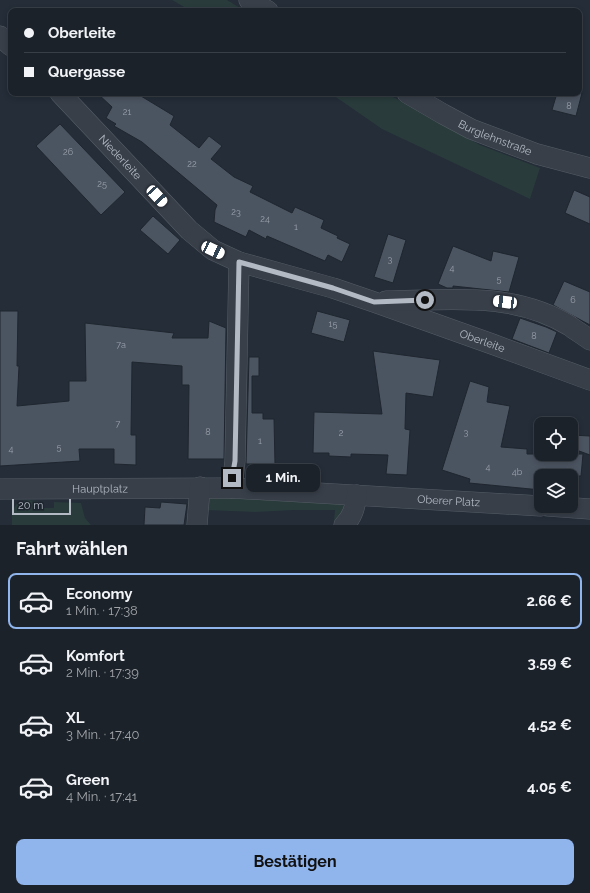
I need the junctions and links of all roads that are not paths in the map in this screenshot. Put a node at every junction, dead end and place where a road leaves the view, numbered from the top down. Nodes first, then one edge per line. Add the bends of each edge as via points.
1 (249, 0) edge
2 (263, 8) edge
3 (0, 36) edge
4 (8, 43) edge
5 (63, 96) edge
6 (412, 96) edge
7 (590, 168) edge
8 (239, 262) junction
9 (374, 302) junction
10 (590, 340) edge
11 (590, 380) edge
12 (200, 487) junction
13 (232, 488) junction
14 (0, 489) edge
15 (357, 495) junction
16 (534, 506) edge
17 (578, 507) edge
18 (590, 508) edge
19 (197, 525) edge
20 (344, 525) edge

1 - 2 street
3 - 4 street
5 - 8 street, Niederleite via 189,230 213,250
6 - 7 street, Burglehnstraße via 470,129 537,154
8 - 9 street, Oberleite
8 - 13 street via 235,461
9 - 10 street, Oberleite via 474,299 505,302 555,317
9 - 11 street, Oberleite
12 - 13 street, Hauptplatz
12 - 14 street, Hauptplatz
12 - 19 street
13 - 15 street, Oberer Platz
15 - 16 street, Oberer Platz
15 - 20 street via 352,513
17 - 18 street

